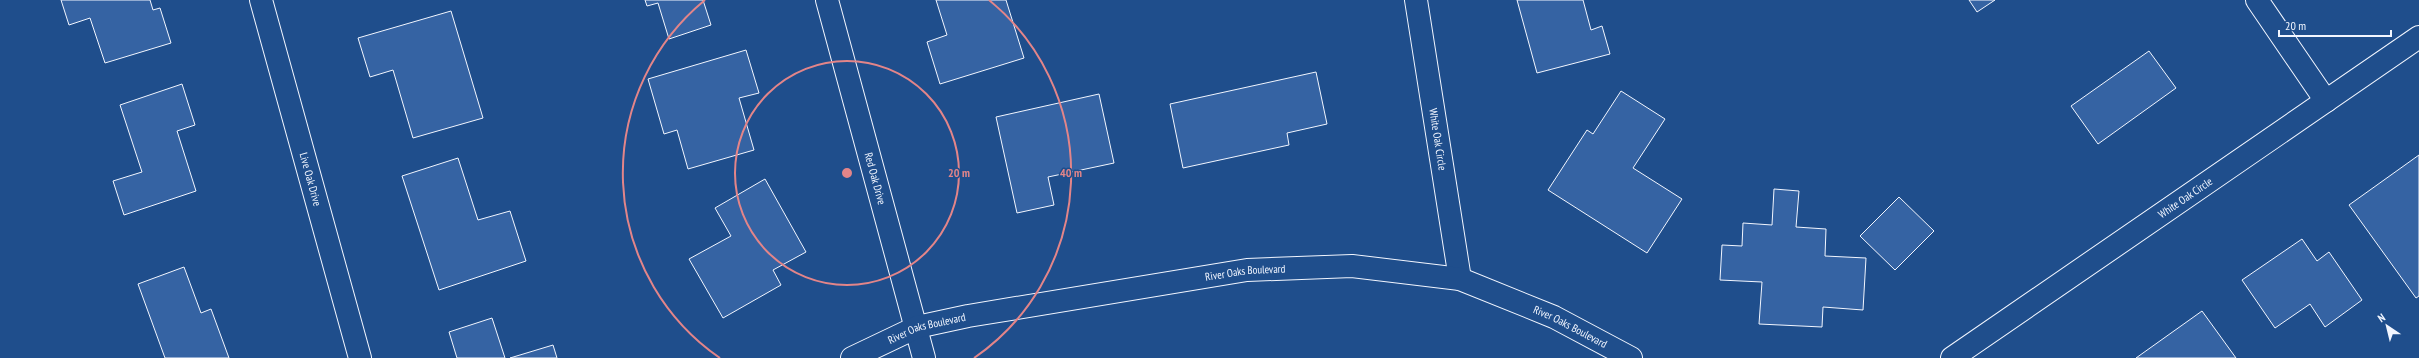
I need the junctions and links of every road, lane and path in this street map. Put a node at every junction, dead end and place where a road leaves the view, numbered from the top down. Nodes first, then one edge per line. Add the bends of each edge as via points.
1 (262, 0) edge
2 (827, 0) edge
3 (1416, 0) edge
4 (2257, 0) edge
5 (2419, 37) edge
6 (2326, 101) junction
7 (1460, 279) junction
8 (917, 327) junction
9 (360, 358) edge
10 (852, 358) edge
11 (924, 358) edge
12 (1632, 358) edge
13 (1952, 358) edge

1 - 9 street, Live Oak Drive
2 - 8 street, Red Oak Drive
3 - 7 street, White Oak Circle
4 - 6 street
5 - 6 street, White Oak Circle
6 - 13 street, White Oak Circle
7 - 8 street, River Oaks Boulevard via 1352,266 1247,270 968,316
7 - 12 street, River Oaks Boulevard via 1554,317
8 - 10 street, River Oaks Boulevard
8 - 11 street, Red Oak Drive

